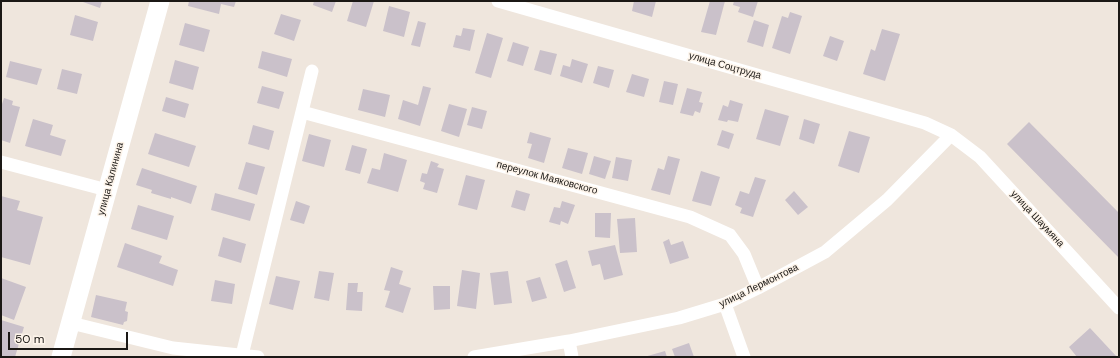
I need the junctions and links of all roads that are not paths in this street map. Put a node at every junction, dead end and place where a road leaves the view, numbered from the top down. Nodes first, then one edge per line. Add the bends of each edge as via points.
1 (160, 1) edge
2 (498, 1) edge
3 (312, 71) dead end
4 (302, 112) junction
5 (952, 135) junction
6 (1, 162) edge
7 (108, 190) junction
8 (758, 288) junction
9 (725, 304) junction
10 (1119, 308) edge
11 (71, 323) junction
12 (569, 341) junction
13 (250, 356) edge
14 (61, 357) edge
15 (258, 357) edge
16 (474, 357) edge
17 (572, 357) edge
18 (744, 357) edge

1 - 7 main road, улица Калинина
2 - 5 street, улица Соцтруда via 925,123
3 - 4 street
4 - 8 street, переулок Маяковского via 690,217 730,235 744,254
4 - 13 street
5 - 8 street, улица Лермонтова via 887,200 825,252
5 - 10 street, улица Шаумяна via 980,156
6 - 7 street
7 - 11 main road, улица Калинина
8 - 9 street, улица Лермонтова
9 - 12 street, улица Лермонтова via 679,318
9 - 18 street
11 - 13 street via 173,348
11 - 14 main road, улица Калинина
12 - 16 street, улица Лермонтова
12 - 17 street
13 - 15 street

